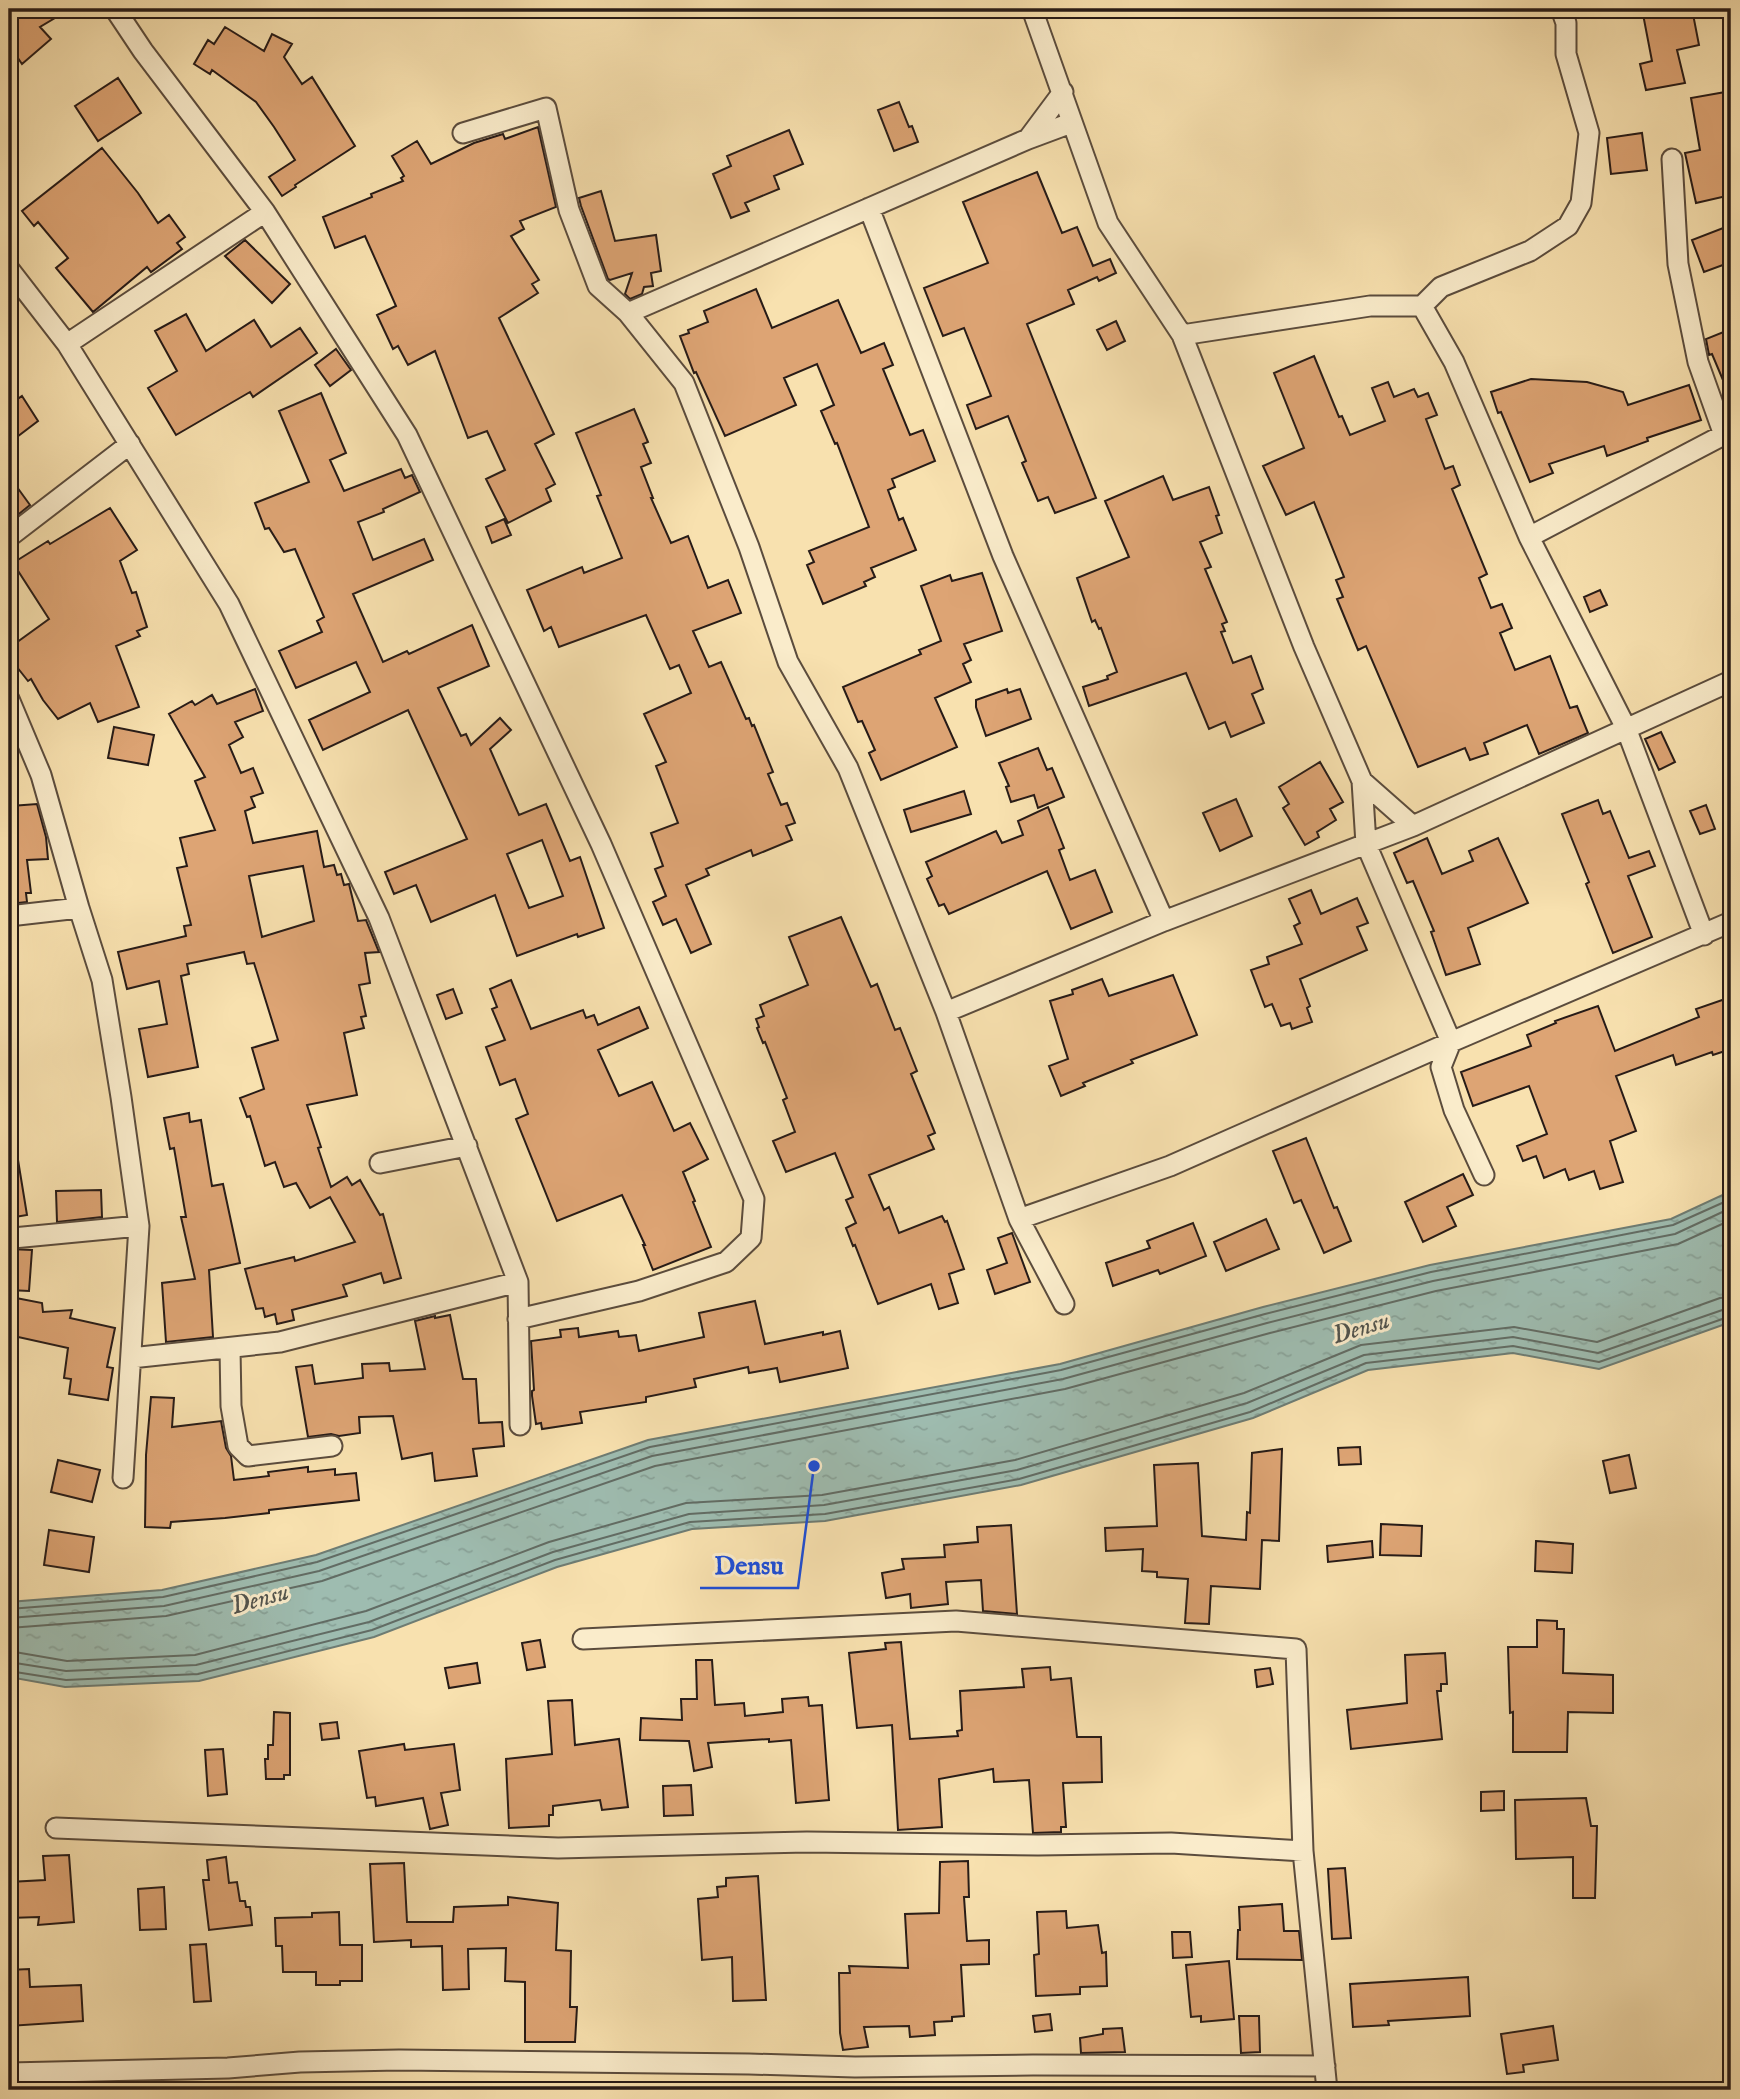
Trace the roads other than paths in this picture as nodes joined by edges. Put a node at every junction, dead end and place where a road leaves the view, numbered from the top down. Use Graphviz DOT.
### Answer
graph roads {
  1 [pos="115,9"];
  2 [pos="1032,9"];
  3 [pos="1561,9"];
  4 [pos="1063,92"];
  5 [pos="1071,123"];
  6 [pos="464,133"];
  7 [pos="1028,139"];
  8 [pos="1672,159"];
  9 [pos="869,208"];
  10 [pos="265,212"];
  11 [pos="9,269"];
  12 [pos="1422,306"];
  13 [pos="628,313"];
  14 [pos="1182,335"];
  15 [pos="67,344"];
  16 [pos="1728,433"];
  17 [pos="130,444"];
  18 [pos="9,537"];
  19 [pos="1529,537"];
  20 [pos="1731,681"];
  21 [pos="9,699"];
  22 [pos="1626,728"];
  23 [pos="1362,781"];
  24 [pos="1413,826"];
  25 [pos="1366,844"];
  26 [pos="79,908"];
  27 [pos="9,916"];
  28 [pos="1164,921"];
  29 [pos="1731,922"];
  30 [pos="1704,935"];
  31 [pos="946,1012"];
  32 [pos="1451,1042"];
  33 [pos="467,1146"];
  34 [pos="380,1163"];
  35 [pos="1484,1175"];
  36 [pos="1019,1219"];
  37 [pos="139,1226"];
  38 [pos="13,1238"];
  39 [pos="518,1282"];
  40 [pos="1064,1304"];
  41 [pos="518,1319"];
  42 [pos="230,1348"];
  43 [pos="131,1358"];
  44 [pos="520,1425"];
  45 [pos="332,1446"];
  46 [pos="123,1478"];
  47 [pos="583,1639"];
  48 [pos="56,1828"];
  49 [pos="1303,1851"];
  50 [pos="1325,2066"];
  51 [pos="9,2073"];
  52 [pos="1327,2090"];
  1 -- 10 [label="street"];
  2 -- 4 [label="street"];
  3 -- 12 [label="street"];
  4 -- 5 [label="street"];
  4 -- 7 [label="street"];
  5 -- 7 [label="street"];
  5 -- 14 [label="street"];
  6 -- 13 [label="street"];
  7 -- 9 [label="street"];
  8 -- 16 [label="street"];
  9 -- 13 [label="street"];
  9 -- 28 [label="street"];
  10 -- 15 [label="street"];
  10 -- 41 [label="street"];
  11 -- 15 [label="street"];
  12 -- 14 [label="street"];
  12 -- 19 [label="street"];
  13 -- 31 [label="street"];
  14 -- 23 [label="street"];
  15 -- 17 [label="street"];
  16 -- 19 [label="street"];
  17 -- 18 [label="street"];
  17 -- 33 [label="street"];
  19 -- 22 [label="street"];
  20 -- 22 [label="street"];
  21 -- 26 [label="street"];
  22 -- 24 [label="street"];
  22 -- 30 [label="street"];
  23 -- 24 [label="street"];
  23 -- 25 [label="street"];
  24 -- 25 [label="street"];
  25 -- 28 [label="street"];
  25 -- 32 [label="street"];
  26 -- 27 [label="street"];
  26 -- 37 [label="street"];
  28 -- 31 [label="street"];
  29 -- 30 [label="street"];
  30 -- 32 [label="street"];
  31 -- 36 [label="street"];
  32 -- 35 [label="street"];
  32 -- 36 [label="street"];
  33 -- 34 [label="street"];
  33 -- 39 [label="street"];
  36 -- 40 [label="street"];
  37 -- 38 [label="street"];
  37 -- 43 [label="street"];
  39 -- 41 [label="street"];
  39 -- 42 [label="street"];
  41 -- 44 [label="street"];
  42 -- 43 [label="street"];
  42 -- 45 [label="street"];
  43 -- 46 [label="street"];
  47 -- 49 [label="street"];
  48 -- 49 [label="street"];
  49 -- 50 [label="street"];
  50 -- 51 [label="street"];
  50 -- 52 [label="street"];
}
